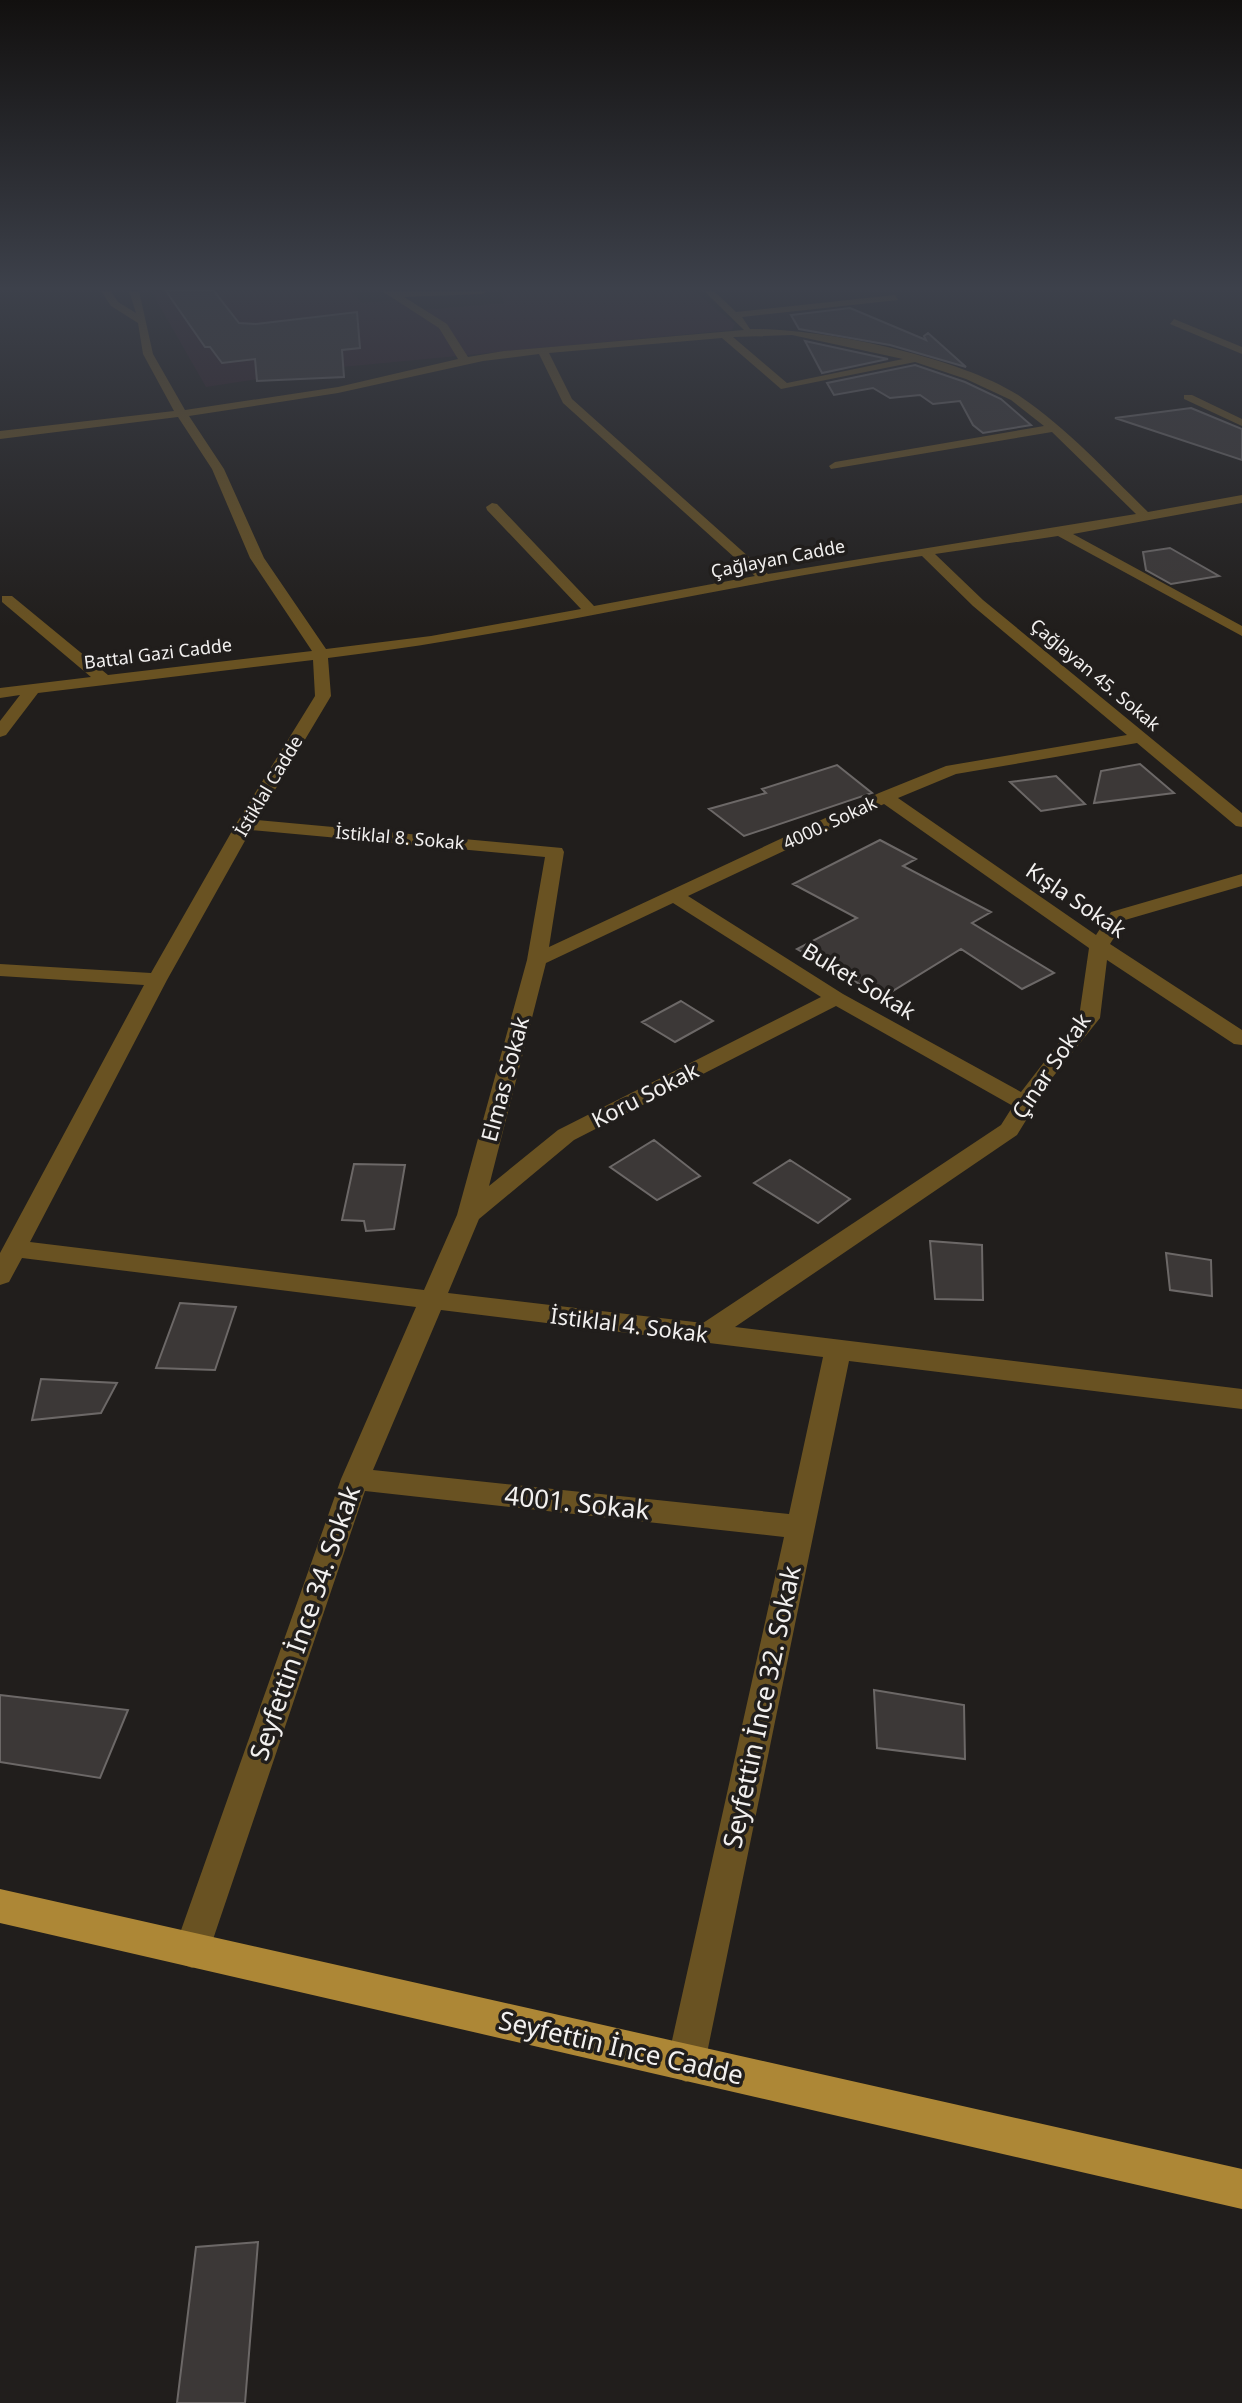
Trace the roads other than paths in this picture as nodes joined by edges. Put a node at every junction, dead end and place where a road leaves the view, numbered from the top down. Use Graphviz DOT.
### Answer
graph roads {
  1 [pos="175,403"];
  2 [pos="250,403"];
  3 [pos="569,403"];
  4 [pos="1022,403"];
  5 [pos="1201,403"];
  6 [pos="181,413"];
  7 [pos="1242,423"];
  8 [pos="1055,428"];
  9 [pos="0,435"];
  10 [pos="835,466"];
  11 [pos="1242,499"];
  12 [pos="492,507"];
  13 [pos="1145,516"];
  14 [pos="1060,532"];
  15 [pos="927,554"];
  16 [pos="766,579"];
  17 [pos="7,599"];
  18 [pos="592,612"];
  19 [pos="1242,632"];
  20 [pos="320,652"];
  21 [pos="105,681"];
  22 [pos="33,689"];
  23 [pos="0,693"];
  24 [pos="0,732"];
  25 [pos="1140,738"];
  26 [pos="885,797"];
  27 [pos="1242,822"];
  28 [pos="245,824"];
  29 [pos="555,852"];
  30 [pos="1242,880"];
  31 [pos="673,895"];
  32 [pos="1099,946"];
  33 [pos="537,960"];
  34 [pos="0,970"];
  35 [pos="157,980"];
  36 [pos="836,998"];
  37 [pos="1242,1039"];
  38 [pos="1024,1103"];
  39 [pos="469,1215"];
  40 [pos="17,1249"];
  41 [pos="0,1276"];
  42 [pos="433,1301"];
  43 [pos="706,1334"];
  44 [pos="838,1351"];
  45 [pos="1242,1399"];
  46 [pos="355,1479"];
  47 [pos="800,1527"];
  48 [pos="0,1906"];
  49 [pos="192,1950"];
  50 [pos="686,2063"];
  51 [pos="1242,2189"];
  1 -- 6 [label="street, İstiklal Cadde"];
  2 -- 6 [label="street"];
  3 -- 16 [label="street"];
  4 -- 8 [label="street"];
  5 -- 7 [label="street"];
  6 -- 9 [label="street"];
  6 -- 20 [label="street, İstiklal Cadde"];
  8 -- 10 [label="street"];
  8 -- 13 [label="street"];
  11 -- 13 [label="street, Çağlayan Cadde"];
  12 -- 18 [label="street"];
  13 -- 14 [label="street, Çağlayan Cadde"];
  14 -- 15 [label="street, Çağlayan Cadde"];
  14 -- 19 [label="street"];
  15 -- 16 [label="street, Çağlayan Cadde"];
  15 -- 25 [label="street, Çağlayan 45. Sokak"];
  16 -- 18 [label="street, Çağlayan Cadde"];
  17 -- 21 [label="street"];
  18 -- 20 [label="street, Çağlayan Cadde"];
  20 -- 21 [label="street, Battal Gazi Cadde"];
  20 -- 28 [label="street, İstiklal Cadde"];
  21 -- 22 [label="street, Battal Gazi Cadde"];
  22 -- 23 [label="street, Battal Gazi Cadde"];
  22 -- 24 [label="street"];
  25 -- 26 [label="street, 4000. Sokak"];
  25 -- 27 [label="street, Çağlayan 45. Sokak"];
  26 -- 31 [label="street, 4000. Sokak"];
  26 -- 32 [label="street, Kışla Sokak"];
  28 -- 29 [label="street, İstiklal 8. Sokak"];
  28 -- 35 [label="street, İstiklal Cadde"];
  29 -- 33 [label="street, Elmas Sokak"];
  30 -- 32 [label="street, Çınar Sokak"];
  31 -- 33 [label="street, 4000. Sokak"];
  31 -- 36 [label="street, Buket Sokak"];
  32 -- 37 [label="street, Kışla Sokak"];
  32 -- 38 [label="street, Çınar Sokak"];
  33 -- 39 [label="street, Elmas Sokak"];
  34 -- 35 [label="street"];
  35 -- 40 [label="street, İstiklal Cadde"];
  36 -- 38 [label="street, Buket Sokak"];
  36 -- 39 [label="street, Koru Sokak"];
  38 -- 43 [label="street, Çınar Sokak"];
  39 -- 42 [label="street, Elmas Sokak"];
  40 -- 41 [label="street, İstiklal Cadde"];
  40 -- 42 [label="street, İstiklal 4. Sokak"];
  42 -- 43 [label="street, İstiklal 4. Sokak"];
  42 -- 46 [label="street, Seyfettin İnce 34. Sokak"];
  43 -- 44 [label="street, İstiklal 4. Sokak"];
  44 -- 45 [label="street, İstiklal 4. Sokak"];
  44 -- 47 [label="street, Seyfettin İnce 32. Sokak"];
  46 -- 47 [label="street, 4001. Sokak"];
  46 -- 49 [label="street, Seyfettin İnce 34. Sokak"];
  47 -- 50 [label="street, Seyfettin İnce 32. Sokak"];
  48 -- 49 [label="main road, Seyfettin İnce Cadde"];
  49 -- 50 [label="main road, Seyfettin İnce Cadde"];
  50 -- 51 [label="main road, Seyfettin İnce Cadde"];
}
